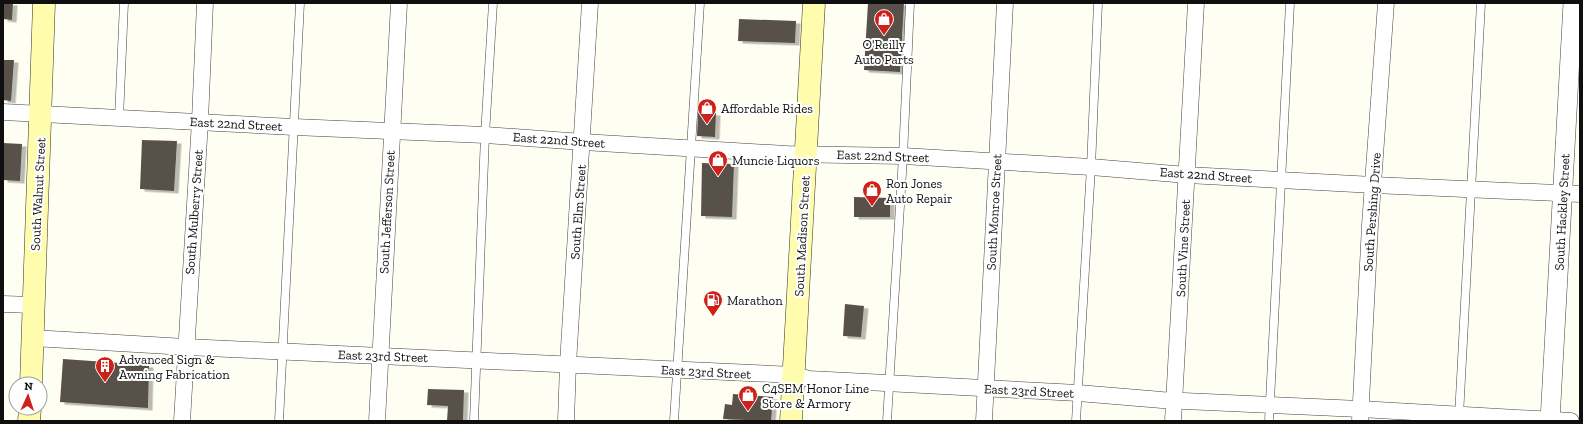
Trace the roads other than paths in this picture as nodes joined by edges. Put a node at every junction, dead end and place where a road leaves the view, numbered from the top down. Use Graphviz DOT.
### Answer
graph roads {
  1 [pos="44,3"];
  2 [pos="124,3"];
  3 [pos="205,3"];
  4 [pos="300,3"];
  5 [pos="399,3"];
  6 [pos="493,3"];
  7 [pos="590,3"];
  8 [pos="700,3"];
  9 [pos="814,3"];
  10 [pos="910,3"];
  11 [pos="1005,3"];
  12 [pos="1098,3"];
  13 [pos="1196,3"];
  14 [pos="1290,3"];
  15 [pos="1386,3"];
  16 [pos="1481,3"];
  17 [pos="1573,3"];
  18 [pos="3,112"];
  19 [pos="41,114"];
  20 [pos="119,118"];
  21 [pos="200,121"];
  22 [pos="294,127"];
  23 [pos="392,130"];
  24 [pos="485,135"];
  25 [pos="583,142"];
  26 [pos="691,148"];
  27 [pos="806,154"];
  28 [pos="903,156"];
  29 [pos="997,162"];
  30 [pos="1091,167"];
  31 [pos="1187,175"];
  32 [pos="1282,180"];
  33 [pos="1374,186"];
  34 [pos="1470,189"];
  35 [pos="1571,193"];
  36 [pos="3,304"];
  37 [pos="33,305"];
  38 [pos="32,338"];
  39 [pos="186,347"];
  40 [pos="283,352"];
  41 [pos="382,357"];
  42 [pos="476,360"];
  43 [pos="568,364"];
  44 [pos="676,371"];
  45 [pos="31,376"];
  46 [pos="794,376"];
  47 [pos="888,383"];
  48 [pos="985,389"];
  49 [pos="1078,393"];
  50 [pos="1175,400"];
  51 [pos="1270,413"];
  52 [pos="1360,415"];
  53 [pos="1459,418"];
  54 [pos="1550,420"];
  55 [pos="182,421"];
  56 [pos="279,421"];
  57 [pos="377,421"];
  58 [pos="474,421"];
  59 [pos="566,421"];
  60 [pos="674,421"];
  61 [pos="792,421"];
  62 [pos="887,421"];
  63 [pos="984,421"];
  64 [pos="1076,421"];
  65 [pos="1174,421"];
  66 [pos="1571,421"];
  1 -- 19 [label="main road, South Walnut Street"];
  2 -- 20 [label="lane"];
  3 -- 21 [label="street, South Mulberry Street"];
  4 -- 22 [label="lane"];
  5 -- 23 [label="street, South Jefferson Street"];
  6 -- 24 [label="lane"];
  7 -- 25 [label="street, South Elm Street"];
  8 -- 26 [label="lane"];
  9 -- 27 [label="main road, South Madison Street"];
  10 -- 28 [label="lane"];
  11 -- 29 [label="street, South Monroe Street"];
  12 -- 30 [label="lane"];
  13 -- 31 [label="street, South Vine Street"];
  14 -- 32 [label="lane"];
  15 -- 33 [label="street, South Pershing Drive"];
  16 -- 34 [label="lane"];
  17 -- 35 [label="street, South Hackley Street"];
  18 -- 19 [label="street, East 22nd Street"];
  19 -- 20 [label="street, East 22nd Street"];
  19 -- 37 [label="main road, South Walnut Street"];
  20 -- 21 [label="street, East 22nd Street"];
  21 -- 22 [label="street, East 22nd Street"];
  21 -- 39 [label="street, South Mulberry Street"];
  22 -- 23 [label="street, East 22nd Street"];
  22 -- 40 [label="lane"];
  23 -- 24 [label="street, East 22nd Street"];
  23 -- 41 [label="street, South Jefferson Street"];
  24 -- 25 [label="street, East 22nd Street"];
  24 -- 42 [label="lane"];
  25 -- 26 [label="street, East 22nd Street"];
  25 -- 43 [label="street, South Elm Street"];
  26 -- 27 [label="street, East 22nd Street"];
  26 -- 44 [label="lane"];
  27 -- 28 [label="street, East 22nd Street"];
  27 -- 46 [label="main road, South Madison Street"];
  28 -- 29 [label="street, East 22nd Street"];
  28 -- 47 [label="lane"];
  29 -- 30 [label="street, East 22nd Street"];
  29 -- 48 [label="street, South Monroe Street"];
  30 -- 31 [label="street, East 22nd Street"];
  30 -- 49 [label="lane"];
  31 -- 32 [label="street, East 22nd Street"];
  31 -- 50 [label="street, South Vine Street"];
  32 -- 33 [label="street, East 22nd Street"];
  32 -- 51 [label="lane"];
  33 -- 34 [label="street, East 22nd Street"];
  33 -- 52 [label="street, South Pershing Drive"];
  34 -- 35 [label="street, East 22nd Street"];
  34 -- 53 [label="lane"];
  35 -- 54 [label="street, South Hackley Street"];
  36 -- 37 [label="street"];
  37 -- 38 [label="main road, South Walnut Street"];
  38 -- 39 [label="street, East 23rd Street"];
  38 -- 45 [label="main road, South Walnut Street"];
  39 -- 40 [label="street, East 23rd Street"];
  39 -- 55 [label="street, South Mulberry Street"];
  40 -- 41 [label="street, East 23rd Street"];
  40 -- 56 [label="lane"];
  41 -- 42 [label="street, East 23rd Street"];
  41 -- 57 [label="street, South Jefferson Street"];
  42 -- 43 [label="street, East 23rd Street"];
  42 -- 58 [label="lane"];
  43 -- 44 [label="street, East 23rd Street"];
  43 -- 59 [label="street, South Elm Street"];
  44 -- 46 [label="street, East 23rd Street"];
  44 -- 60 [label="lane"];
  46 -- 47 [label="street, East 23rd Street"];
  46 -- 61 [label="main road, South Madison Street"];
  47 -- 48 [label="street, East 23rd Street"];
  47 -- 62 [label="lane"];
  48 -- 49 [label="street, East 23rd Street"];
  48 -- 63 [label="street, South Monroe Street"];
  49 -- 50 [label="street, East 23rd Street"];
  49 -- 64 [label="lane"];
  50 -- 51 [label="street, East 23rd Street"];
  50 -- 65 [label="street, South Vine Street"];
  51 -- 52 [label="street, East 23rd Street"];
  52 -- 53 [label="street, East 23rd Street"];
  53 -- 54 [label="street, East 23rd Street"];
  54 -- 66 [label="street, East 23rd Street"];
}
